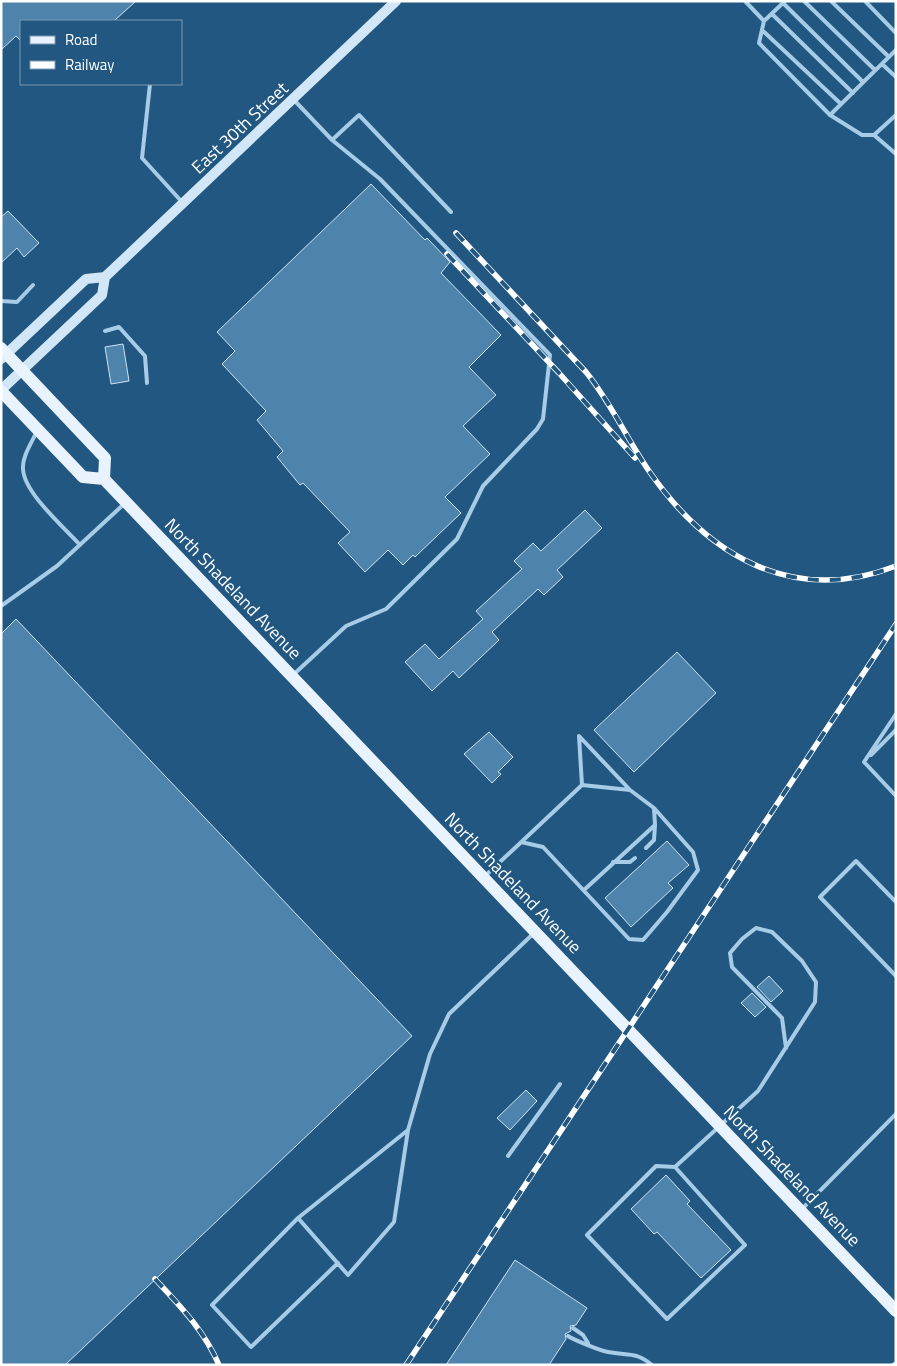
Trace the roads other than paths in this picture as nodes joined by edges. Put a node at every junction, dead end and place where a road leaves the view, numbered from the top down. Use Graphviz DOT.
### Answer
graph roads {
  1 [pos="396,1"];
  2 [pos="745,1"];
  3 [pos="804,1"];
  4 [pos="830,1"];
  5 [pos="865,1"];
  6 [pos="784,2"];
  7 [pos="772,14"];
  8 [pos="764,21"];
  9 [pos="762,30"];
  10 [pos="896,33"];
  11 [pos="896,50"];
  12 [pos="889,57"];
  13 [pos="882,64"];
  14 [pos="876,70"];
  15 [pos="896,77"];
  16 [pos="863,82"];
  17 [pos="150,85"];
  18 [pos="852,93"];
  19 [pos="294,100"];
  20 [pos="841,104"];
  21 [pos="830,115"];
  22 [pos="896,116"];
  23 [pos="874,135"];
  24 [pos="332,140"];
  25 [pos="896,154"];
  26 [pos="184,204"];
  27 [pos="452,212"];
  28 [pos="105,278"];
  29 [pos="33,285"];
  30 [pos="1,301"];
  31 [pos="105,331"];
  32 [pos="3,354"];
  33 [pos="22,370"];
  34 [pos="147,383"];
  35 [pos="1,391"];
  36 [pos="38,430"];
  37 [pos="104,479"];
  38 [pos="126,502"];
  39 [pos="80,545"];
  40 [pos="1,606"];
  41 [pos="292,676"];
  42 [pos="896,714"];
  43 [pos="896,730"];
  44 [pos="864,762"];
  45 [pos="582,785"];
  46 [pos="630,790"];
  47 [pos="896,796"];
  48 [pos="654,808"];
  49 [pos="655,825"];
  50 [pos="522,842"];
  51 [pos="646,848"];
  52 [pos="635,858"];
  53 [pos="613,862"];
  54 [pos="484,877"];
  55 [pos="584,890"];
  56 [pos="896,902"];
  57 [pos="535,932"];
  58 [pos="896,976"];
  59 [pos="786,1048"];
  60 [pos="560,1084"];
  61 [pos="896,1114"];
  62 [pos="719,1125"];
  63 [pos="408,1130"];
  64 [pos="508,1156"];
  65 [pos="675,1167"];
  66 [pos="800,1211"];
  67 [pos="298,1218"];
  68 [pos="338,1263"];
  69 [pos="896,1311"];
  70 [pos="574,1328"];
  71 [pos="568,1336"];
  72 [pos="588,1343"];
  73 [pos="652,1365"];
  1 -- 19 [label="main road, East 30th Street"];
  2 -- 8 [label="lane"];
  3 -- 14 [label="lane"];
  4 -- 12 [label="lane"];
  5 -- 10 [label="lane"];
  6 -- 7 [label="lane"];
  6 -- 16 [label="lane"];
  7 -- 8 [label="lane"];
  7 -- 18 [label="lane"];
  8 -- 9 [label="lane"];
  9 -- 20 [label="lane"];
  9 -- 21 [label="lane"];
  11 -- 12 [label="lane"];
  12 -- 13 [label="lane"];
  13 -- 14 [label="lane"];
  13 -- 15 [label="lane"];
  14 -- 16 [label="lane"];
  16 -- 18 [label="lane"];
  17 -- 26 [label="lane"];
  18 -- 20 [label="lane"];
  19 -- 24 [label="lane"];
  19 -- 26 [label="main road, East 30th Street"];
  20 -- 21 [label="lane"];
  21 -- 23 [label="lane"];
  22 -- 23 [label="lane"];
  23 -- 25 [label="lane"];
  24 -- 27 [label="lane"];
  24 -- 41 [label="lane"];
  26 -- 28 [label="main road, East 30th Street"];
  28 -- 32 [label="main road"];
  28 -- 33 [label="main road, East 30th Street"];
  29 -- 30 [label="lane"];
  31 -- 34 [label="lane"];
  32 -- 33 [label="main road"];
  33 -- 35 [label="main road, East 30th Street"];
  33 -- 37 [label="main road"];
  35 -- 36 [label="main road"];
  36 -- 37 [label="main road"];
  36 -- 39 [label="lane"];
  37 -- 38 [label="main road, North Shadeland Avenue"];
  38 -- 39 [label="lane"];
  38 -- 41 [label="main road, North Shadeland Avenue"];
  39 -- 40 [label="lane"];
  41 -- 54 [label="main road, North Shadeland Avenue"];
  42 -- 44 [label="lane"];
  43 -- 44 [label="lane"];
  44 -- 47 [label="lane"];
  45 -- 46 [label="lane"];
  45 -- 46 [label="lane"];
  45 -- 50 [label="lane"];
  46 -- 48 [label="lane"];
  48 -- 49 [label="lane"];
  48 -- 55 [label="lane"];
  49 -- 51 [label="lane"];
  49 -- 53 [label="lane"];
  50 -- 54 [label="lane"];
  50 -- 55 [label="lane"];
  52 -- 53 [label="lane"];
  53 -- 55 [label="lane"];
  54 -- 57 [label="main road, North Shadeland Avenue"];
  56 -- 58 [label="lane"];
  57 -- 62 [label="main road, North Shadeland Avenue"];
  57 -- 63 [label="lane"];
  59 -- 59 [label="lane"];
  59 -- 62 [label="lane"];
  60 -- 64 [label="lane"];
  61 -- 66 [label="lane"];
  62 -- 65 [label="lane"];
  62 -- 66 [label="main road, North Shadeland Avenue"];
  63 -- 67 [label="lane"];
  63 -- 68 [label="lane"];
  65 -- 65 [label="lane"];
  66 -- 69 [label="main road, North Shadeland Avenue"];
  67 -- 68 [label="lane"];
  67 -- 68 [label="lane"];
  70 -- 72 [label="lane"];
  71 -- 72 [label="lane"];
  72 -- 73 [label="lane"];
}
